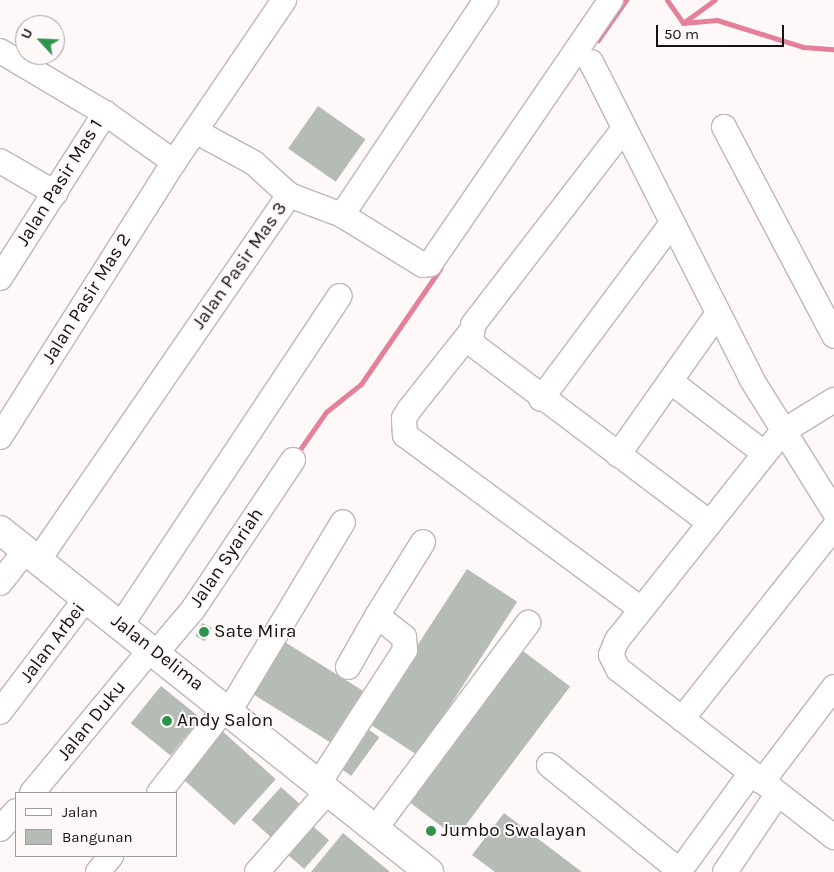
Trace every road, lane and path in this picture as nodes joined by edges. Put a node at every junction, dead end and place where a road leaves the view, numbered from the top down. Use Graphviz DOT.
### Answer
graph roads {
  1 [pos="284,0"];
  2 [pos="486,0"];
  3 [pos="610,0"];
  4 [pos="0,51"];
  5 [pos="590,62"];
  6 [pos="105,113"];
  7 [pos="724,127"];
  8 [pos="623,130"];
  9 [pos="197,132"];
  10 [pos="0,161"];
  11 [pos="174,162"];
  12 [pos="55,193"];
  13 [pos="289,196"];
  14 [pos="342,215"];
  15 [pos="672,223"];
  16 [pos="0,278"];
  17 [pos="340,296"];
  18 [pos="718,313"];
  19 [pos="470,333"];
  20 [pos="834,336"];
  21 [pos="670,381"];
  22 [pos="541,399"];
  23 [pos="834,400"];
  24 [pos="782,432"];
  25 [pos="0,437"];
  26 [pos="764,453"];
  27 [pos="618,455"];
  28 [pos="293,460"];
  29 [pos="834,511"];
  30 [pos="343,522"];
  31 [pos="710,523"];
  32 [pos="834,527"];
  33 [pos="0,530"];
  34 [pos="423,542"];
  35 [pos="32,554"];
  36 [pos="0,583"];
  37 [pos="87,598"];
  38 [pos="641,609"];
  39 [pos="377,616"];
  40 [pos="528,623"];
  41 [pos="121,625"];
  42 [pos="155,650"];
  43 [pos="348,668"];
  44 [pos="834,687"];
  45 [pos="228,709"];
  46 [pos="0,712"];
  47 [pos="682,719"];
  48 [pos="549,765"];
  49 [pos="763,784"];
  50 [pos="323,787"];
  51 [pos="33,792"];
  52 [pos="161,792"];
  53 [pos="15,812"];
  54 [pos="0,829"];
  55 [pos="375,829"];
  56 [pos="834,837"];
  57 [pos="110,857"];
  58 [pos="98,872"];
  59 [pos="257,872"];
  60 [pos="429,872"];
  61 [pos="680,872"];
  62 [pos="725,872"];
  1 -- 9 [label="street, Jalan Pasir Mas 2"];
  2 -- 14 [label="street"];
  3 -- 14 [label="street, Jalan Pasir Mas 3"];
  4 -- 6 [label="street"];
  5 -- 8 [label="street"];
  6 -- 11 [label="street"];
  6 -- 12 [label="street, Jalan Pasir Mas 1"];
  7 -- 20 [label="street"];
  8 -- 15 [label="street"];
  8 -- 19 [label="street"];
  9 -- 11 [label="street, Jalan Pasir Mas 2"];
  9 -- 13 [label="street"];
  10 -- 12 [label="street"];
  11 -- 25 [label="street, Jalan Pasir Mas 2"];
  12 -- 16 [label="street, Jalan Pasir Mas 1"];
  13 -- 14 [label="street, Jalan Pasir Mas 3"];
  13 -- 35 [label="street, Jalan Pasir Mas 3"];
  15 -- 18 [label="street"];
  15 -- 22 [label="street"];
  17 -- 41 [label="street"];
  18 -- 21 [label="street"];
  18 -- 24 [label="street"];
  19 -- 22 [label="street"];
  19 -- 38 [label="street"];
  21 -- 26 [label="street"];
  21 -- 27 [label="street"];
  22 -- 27 [label="street"];
  23 -- 24 [label="street"];
  24 -- 26 [label="street"];
  24 -- 29 [label="street"];
  26 -- 31 [label="street"];
  27 -- 31 [label="street"];
  28 -- 42 [label="street, Jalan Syariah"];
  30 -- 45 [label="street"];
  31 -- 38 [label="street"];
  32 -- 47 [label="street"];
  33 -- 35 [label="main road, Jalan Delima"];
  34 -- 39 [label="street"];
  35 -- 36 [label="street, Jalan Pasir Mas 3"];
  35 -- 37 [label="main road, Jalan Delima"];
  37 -- 41 [label="main road, Jalan Delima"];
  37 -- 46 [label="street, Jalan Arbei"];
  38 -- 47 [label="street"];
  39 -- 43 [label="street"];
  39 -- 50 [label="street"];
  40 -- 55 [label="street"];
  41 -- 42 [label="main road, Jalan Delima"];
  42 -- 45 [label="main road, Jalan Delima"];
  42 -- 51 [label="street, Jalan Duku"];
  44 -- 49 [label="street"];
  45 -- 50 [label="main road, Jalan Delima"];
  45 -- 52 [label="street"];
  47 -- 49 [label="street"];
  48 -- 61 [label="street"];
  49 -- 56 [label="street"];
  49 -- 61 [label="street"];
  49 -- 62 [label="street"];
  50 -- 55 [label="main road, Jalan Delima"];
  50 -- 59 [label="street"];
  53 -- 54 [label="street"];
  55 -- 60 [label="main road, Jalan Delima"];
  57 -- 58 [label="street"];
}
